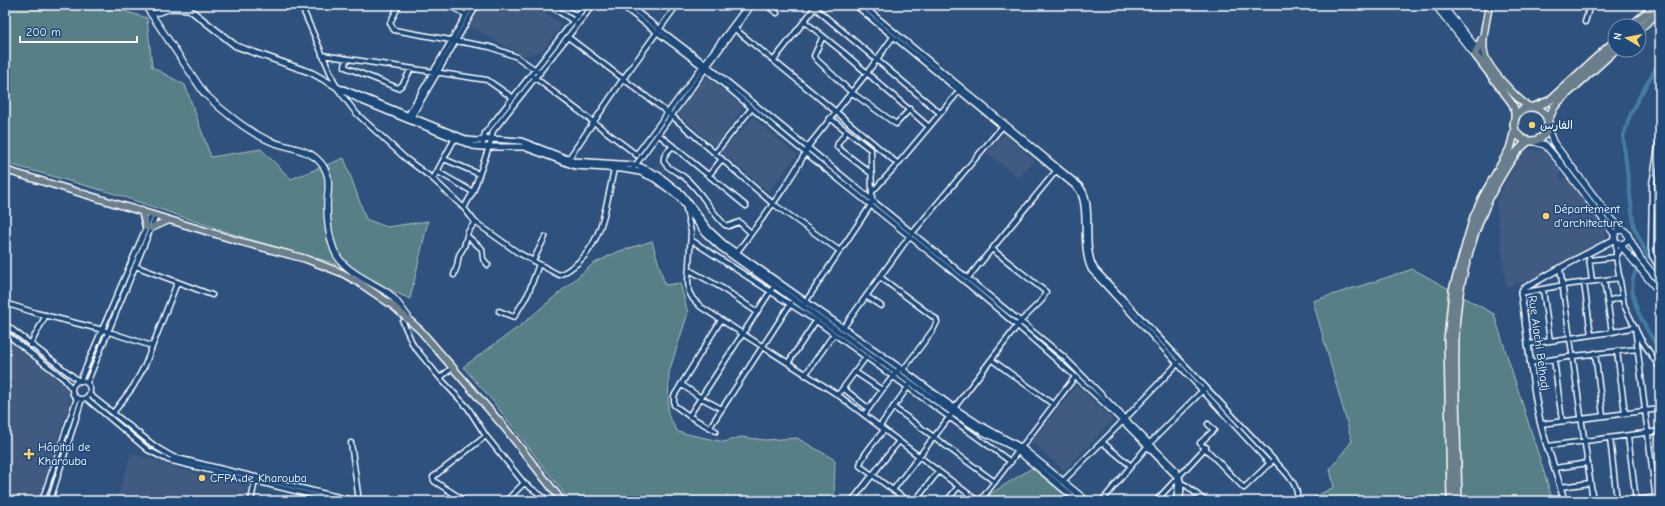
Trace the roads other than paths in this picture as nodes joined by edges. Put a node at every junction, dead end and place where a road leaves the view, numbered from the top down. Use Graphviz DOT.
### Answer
graph roads {
  1 [pos="145,5"];
  2 [pos="301,5"];
  3 [pos="399,5"];
  4 [pos="449,5"];
  5 [pos="472,5"];
  6 [pos="477,5"];
  7 [pos="549,5"];
  8 [pos="559,5"];
  9 [pos="586,5"];
  10 [pos="593,5"];
  11 [pos="621,5"];
  12 [pos="628,5"];
  13 [pos="677,5"];
  14 [pos="748,5"];
  15 [pos="752,5"];
  16 [pos="766,5"];
  17 [pos="855,5"];
  18 [pos="862,5"];
  19 [pos="1434,5"];
  20 [pos="1442,5"];
  21 [pos="1489,5"];
  22 [pos="1590,5"];
  23 [pos="1656,5"];
  24 [pos="816,6"];
  25 [pos="1647,8"];
  26 [pos="1660,11"];
  27 [pos="777,13"];
  28 [pos="152,14"];
  29 [pos="466,15"];
  30 [pos="577,16"];
  31 [pos="1638,18"];
  32 [pos="581,19"];
  33 [pos="573,21"];
  34 [pos="804,21"];
  35 [pos="1585,22"];
  36 [pos="1647,22"];
  37 [pos="578,24"];
  38 [pos="735,29"];
  39 [pos="658,30"];
  40 [pos="1484,35"];
  41 [pos="823,36"];
  42 [pos="568,37"];
  43 [pos="893,37"];
  44 [pos="454,40"];
  45 [pos="1607,48"];
  46 [pos="1476,52"];
  47 [pos="322,55"];
  48 [pos="1607,57"];
  49 [pos="346,59"];
  50 [pos="774,60"];
  51 [pos="876,60"];
  52 [pos="1487,61"];
  53 [pos="705,66"];
  54 [pos="411,68"];
  55 [pos="534,69"];
  56 [pos="435,72"];
  57 [pos="540,73"];
  58 [pos="867,73"];
  59 [pos="530,74"];
  60 [pos="536,78"];
  61 [pos="623,79"];
  62 [pos="962,87"];
  63 [pos="336,88"];
  64 [pos="959,91"];
  65 [pos="851,92"];
  66 [pos="513,98"];
  67 [pos="1531,107"];
  68 [pos="752,108"];
  69 [pos="910,109"];
  70 [pos="835,111"];
  71 [pos="668,112"];
  72 [pos="940,113"];
  73 [pos="672,116"];
  74 [pos="409,117"];
  75 [pos="830,118"];
  76 [pos="1514,120"];
  77 [pos="1548,120"];
  78 [pos="593,122"];
  79 [pos="929,127"];
  80 [pos="1002,127"];
  81 [pos="1548,129"];
  82 [pos="1515,130"];
  83 [pos="847,131"];
  84 [pos="658,134"];
  85 [pos="1660,135"];
  86 [pos="456,138"];
  87 [pos="491,139"];
  88 [pos="482,140"];
  89 [pos="1531,142"];
  90 [pos="673,146"];
  91 [pos="482,147"];
  92 [pos="489,147"];
  93 [pos="808,148"];
  94 [pos="715,153"];
  95 [pos="636,154"];
  96 [pos="806,154"];
  97 [pos="641,158"];
  98 [pos="444,159"];
  99 [pos="722,159"];
  100 [pos="567,161"];
  101 [pos="898,164"];
  102 [pos="634,167"];
  103 [pos="614,169"];
  104 [pos="5,170"];
  105 [pos="1056,171"];
  106 [pos="438,172"];
  107 [pos="479,174"];
  108 [pos="872,174"];
  109 [pos="709,175"];
  110 [pos="433,179"];
  111 [pos="873,191"];
  112 [pos="473,192"];
  113 [pos="682,202"];
  114 [pos="872,202"];
  115 [pos="772,203"];
  116 [pos="746,206"];
  117 [pos="464,208"];
  118 [pos="142,211"];
  119 [pos="154,215"];
  120 [pos="169,220"];
  121 [pos="475,222"];
  122 [pos="148,228"];
  123 [pos="1625,232"];
  124 [pos="751,233"];
  125 [pos="914,234"];
  126 [pos="467,236"];
  127 [pos="545,237"];
  128 [pos="909,237"];
  129 [pos="691,240"];
  130 [pos="1619,241"];
  131 [pos="992,249"];
  132 [pos="840,252"];
  133 [pos="1588,252"];
  134 [pos="735,255"];
  135 [pos="1616,257"];
  136 [pos="1589,260"];
  137 [pos="533,261"];
  138 [pos="539,264"];
  139 [pos="488,265"];
  140 [pos="135,266"];
  141 [pos="1560,268"];
  142 [pos="1660,269"];
  143 [pos="689,270"];
  144 [pos="1653,273"];
  145 [pos="1660,273"];
  146 [pos="454,276"];
  147 [pos="880,277"];
  148 [pos="968,278"];
  149 [pos="1620,278"];
  150 [pos="1648,278"];
  151 [pos="1604,280"];
  152 [pos="1592,281"];
  153 [pos="1660,282"];
  154 [pos="177,283"];
  155 [pos="1584,283"];
  156 [pos="1564,285"];
  157 [pos="774,286"];
  158 [pos="1543,289"];
  159 [pos="771,291"];
  160 [pos="1660,293"];
  161 [pos="1521,294"];
  162 [pos="212,295"];
  163 [pos="866,296"];
  164 [pos="1623,297"];
  165 [pos="1607,301"];
  166 [pos="792,302"];
  167 [pos="5,303"];
  168 [pos="804,303"];
  169 [pos="881,306"];
  170 [pos="500,311"];
  171 [pos="757,312"];
  172 [pos="46,315"];
  173 [pos="406,320"];
  174 [pos="721,320"];
  175 [pos="816,321"];
  176 [pos="1021,321"];
  177 [pos="5,324"];
  178 [pos="1018,326"];
  179 [pos="1635,327"];
  180 [pos="843,328"];
  181 [pos="103,330"];
  182 [pos="109,331"];
  183 [pos="743,332"];
  184 [pos="1612,332"];
  185 [pos="5,333"];
  186 [pos="834,334"];
  187 [pos="1591,334"];
  188 [pos="1570,338"];
  189 [pos="1550,341"];
  190 [pos="1529,344"];
  191 [pos="30,345"];
  192 [pos="152,346"];
  193 [pos="763,346"];
  194 [pos="1638,349"];
  195 [pos="1617,351"];
  196 [pos="1595,354"];
  197 [pos="1574,356"];
  198 [pos="866,357"];
  199 [pos="1554,359"];
  200 [pos="992,360"];
  201 [pos="788,363"];
  202 [pos="1530,363"];
  203 [pos="1178,364"];
  204 [pos="453,368"];
  205 [pos="1660,368"];
  206 [pos="898,371"];
  207 [pos="855,372"];
  208 [pos="805,375"];
  209 [pos="1075,376"];
  210 [pos="440,378"];
  211 [pos="79,381"];
  212 [pos="87,383"];
  213 [pos="681,384"];
  214 [pos="910,384"];
  215 [pos="843,388"];
  216 [pos="1205,388"];
  217 [pos="72,389"];
  218 [pos="882,390"];
  219 [pos="90,394"];
  220 [pos="838,395"];
  221 [pos="76,398"];
  222 [pos="701,398"];
  223 [pos="84,399"];
  224 [pos="1054,405"];
  225 [pos="893,407"];
  226 [pos="107,408"];
  227 [pos="868,408"];
  228 [pos="722,409"];
  229 [pos="1660,409"];
  230 [pos="1645,411"];
  231 [pos="104,412"];
  232 [pos="113,413"];
  233 [pos="952,413"];
  234 [pos="1625,413"];
  235 [pos="864,415"];
  236 [pos="689,416"];
  237 [pos="1603,416"];
  238 [pos="1582,418"];
  239 [pos="1124,420"];
  240 [pos="1562,421"];
  241 [pos="1208,424"];
  242 [pos="1541,424"];
  243 [pos="880,426"];
  244 [pos="710,427"];
  245 [pos="884,430"];
  246 [pos="716,431"];
  247 [pos="1660,431"];
  248 [pos="1648,433"];
  249 [pos="486,436"];
  250 [pos="1628,436"];
  251 [pos="934,437"];
  252 [pos="1610,438"];
  253 [pos="898,441"];
  254 [pos="1102,442"];
  255 [pos="1585,442"];
  256 [pos="351,443"];
  257 [pos="1148,445"];
  258 [pos="1548,446"];
  259 [pos="1206,447"];
  260 [pos="1020,450"];
  261 [pos="919,458"];
  262 [pos="1274,458"];
  263 [pos="1011,462"];
  264 [pos="1588,463"];
  265 [pos="1270,464"];
  266 [pos="1131,466"];
  267 [pos="1555,468"];
  268 [pos="938,472"];
  269 [pos="873,475"];
  270 [pos="1178,476"];
  271 [pos="255,479"];
  272 [pos="49,481"];
  273 [pos="1062,481"];
  274 [pos="995,482"];
  275 [pos="56,483"];
  276 [pos="524,483"];
  277 [pos="1180,483"];
  278 [pos="1590,483"];
  279 [pos="958,487"];
  280 [pos="1561,487"];
  281 [pos="893,490"];
  282 [pos="317,493"];
  283 [pos="1657,498"];
  284 [pos="1636,500"];
  285 [pos="42,501"];
  286 [pos="50,501"];
  287 [pos="250,501"];
  288 [pos="316,501"];
  289 [pos="336,501"];
  290 [pos="355,501"];
  291 [pos="358,501"];
  292 [pos="465,501"];
  293 [pos="506,501"];
  294 [pos="549,501"];
  295 [pos="562,501"];
  296 [pos="852,501"];
  297 [pos="908,501"];
  298 [pos="915,501"];
  299 [pos="947,501"];
  300 [pos="979,501"];
  301 [pos="1078,501"];
  302 [pos="1087,501"];
  303 [pos="1102,501"];
  304 [pos="1156,501"];
  305 [pos="1176,501"];
  306 [pos="1180,501"];
  307 [pos="1205,501"];
  308 [pos="1296,501"];
  309 [pos="1451,501"];
  310 [pos="1458,501"];
  311 [pos="1564,501"];
  312 [pos="1593,501"];
  313 [pos="1617,501"];
  314 [pos="1625,501"];
  1 -- 28 [label="main road"];
  2 -- 47 [label="street"];
  3 -- 44 [label="street"];
  4 -- 29 [label="street"];
  5 -- 29 [label="street"];
  6 -- 44 [label="street"];
  7 -- 33 [label="street"];
  8 -- 30 [label="street"];
  9 -- 30 [label="street"];
  10 -- 32 [label="street"];
  11 -- 39 [label="street"];
  12 -- 39 [label="street"];
  13 -- 39 [label="street"];
  14 -- 53 [label="street"];
  15 -- 38 [label="street"];
  16 -- 27 [label="street"];
  17 -- 43 [label="street"];
  18 -- 62 [label="street"];
  19 -- 46 [label="main road"];
  20 -- 46 [label="main road"];
  21 -- 40 [label="main road"];
  22 -- 35 [label="street"];
  23 -- 25 [label="highway"];
  24 -- 34 [label="street"];
  24 -- 51 [label="street"];
  25 -- 31 [label="highway"];
  26 -- 36 [label="highway"];
  28 -- 63 [label="street"];
  28 -- 173 [label="main road"];
  29 -- 44 [label="street"];
  30 -- 32 [label="street"];
  30 -- 33 [label="street"];
  32 -- 37 [label="street"];
  33 -- 37 [label="street"];
  33 -- 55 [label="street"];
  34 -- 41 [label="street"];
  34 -- 50 [label="street"];
  37 -- 42 [label="street"];
  38 -- 50 [label="street"];
  38 -- 53 [label="street"];
  39 -- 53 [label="street"];
  39 -- 61 [label="street"];
  40 -- 46 [label="main road"];
  40 -- 52 [label="main road"];
  41 -- 58 [label="street"];
  41 -- 65 [label="street"];
  42 -- 57 [label="street"];
  42 -- 61 [label="street"];
  43 -- 51 [label="street"];
  43 -- 64 [label="street"];
  44 -- 55 [label="street"];
  44 -- 56 [label="street"];
  45 -- 67 [label="highway"];
  46 -- 52 [label="main road"];
  46 -- 76 [label="main road"];
  47 -- 49 [label="street"];
  47 -- 63 [label="street"];
  48 -- 77 [label="highway"];
  49 -- 54 [label="street"];
  49 -- 54 [label="street"];
  50 -- 70 [label="street"];
  51 -- 58 [label="street"];
  51 -- 72 [label="street"];
  52 -- 67 [label="main road"];
  53 -- 68 [label="street"];
  53 -- 71 [label="street"];
  53 -- 73 [label="street"];
  53 -- 93 [label="street"];
  54 -- 56 [label="street"];
  55 -- 57 [label="street"];
  55 -- 59 [label="street"];
  56 -- 66 [label="street"];
  56 -- 74 [label="street"];
  57 -- 60 [label="street"];
  58 -- 65 [label="street"];
  58 -- 69 [label="street"];
  59 -- 60 [label="street"];
  59 -- 66 [label="street"];
  60 -- 78 [label="street"];
  60 -- 87 [label="street"];
  61 -- 71 [label="street"];
  61 -- 78 [label="street"];
  62 -- 64 [label="street"];
  62 -- 216 [label="street"];
  63 -- 74 [label="street"];
  63 -- 110 [label="street"];
  64 -- 72 [label="street"];
  64 -- 80 [label="street"];
  65 -- 69 [label="street"];
  65 -- 70 [label="street"];
  66 -- 88 [label="street"];
  67 -- 76 [label="highway"];
  67 -- 77 [label="highway"];
  68 -- 94 [label="street"];
  68 -- 96 [label="street"];
  69 -- 79 [label="street"];
  70 -- 75 [label="street"];
  70 -- 101 [label="street"];
  71 -- 73 [label="street"];
  71 -- 95 [label="street"];
  72 -- 79 [label="street"];
  73 -- 84 [label="street"];
  73 -- 94 [label="street"];
  74 -- 86 [label="street"];
  74 -- 88 [label="street"];
  75 -- 83 [label="street"];
  75 -- 93 [label="street"];
  76 -- 82 [label="highway"];
  77 -- 81 [label="highway"];
  78 -- 95 [label="street"];
  78 -- 100 [label="street"];
  79 -- 101 [label="street"];
  80 -- 105 [label="street"];
  80 -- 125 [label="street"];
  81 -- 89 [label="highway"];
  81 -- 123 [label="main road"];
  82 -- 89 [label="highway"];
  82 -- 309 [label="highway"];
  83 -- 108 [label="street"];
  83 -- 108 [label="street"];
  84 -- 90 [label="street"];
  84 -- 97 [label="street"];
  85 -- 142 [label="street"];
  86 -- 91 [label="street"];
  86 -- 98 [label="street"];
  87 -- 88 [label="street"];
  87 -- 92 [label="street"];
  87 -- 100 [label="street"];
  88 -- 91 [label="street"];
  89 -- 130 [label="main road"];
  89 -- 310 [label="highway"];
  90 -- 109 [label="street"];
  90 -- 124 [label="street"];
  91 -- 92 [label="street"];
  92 -- 100 [label="street"];
  92 -- 107 [label="street"];
  93 -- 96 [label="street"];
  93 -- 114 [label="street"];
  94 -- 99 [label="street"];
  95 -- 97 [label="street"];
  96 -- 114 [label="street"];
  96 -- 115 [label="street"];
  97 -- 102 [label="street"];
  98 -- 106 [label="street"];
  98 -- 107 [label="street"];
  99 -- 109 [label="street"];
  99 -- 115 [label="street"];
  100 -- 102 [label="street"];
  100 -- 103 [label="street"];
  101 -- 111 [label="street"];
  102 -- 103 [label="street"];
  102 -- 113 [label="street"];
  102 -- 134 [label="street"];
  103 -- 138 [label="street"];
  104 -- 118 [label="main road"];
  105 -- 131 [label="street"];
  105 -- 203 [label="street"];
  106 -- 110 [label="street"];
  106 -- 112 [label="street"];
  107 -- 112 [label="street"];
  108 -- 111 [label="street"];
  109 -- 116 [label="street"];
  110 -- 117 [label="street"];
  111 -- 114 [label="street"];
  112 -- 117 [label="street"];
  113 -- 129 [label="street"];
  113 -- 134 [label="street"];
  114 -- 125 [label="street"];
  114 -- 128 [label="street"];
  114 -- 132 [label="street"];
  115 -- 124 [label="street"];
  115 -- 132 [label="street"];
  117 -- 121 [label="street"];
  118 -- 119 [label="main road"];
  118 -- 122 [label="main road"];
  119 -- 120 [label="main road"];
  119 -- 122 [label="street"];
  120 -- 122 [label="main road"];
  120 -- 173 [label="main road"];
  121 -- 126 [label="street"];
  121 -- 137 [label="street"];
  122 -- 140 [label="street"];
  122 -- 181 [label="street"];
  123 -- 130 [label="main road"];
  123 -- 130 [label="main road"];
  123 -- 144 [label="main road"];
  124 -- 134 [label="street"];
  125 -- 128 [label="street"];
  125 -- 148 [label="street"];
  126 -- 139 [label="street"];
  126 -- 146 [label="street"];
  127 -- 137 [label="street"];
  128 -- 147 [label="street"];
  128 -- 178 [label="street"];
  129 -- 143 [label="street"];
  129 -- 159 [label="street"];
  130 -- 133 [label="street, Rue Aiachi Belhadj"];
  130 -- 135 [label="street"];
  130 -- 135 [label="street"];
  130 -- 150 [label="main road"];
  131 -- 148 [label="street"];
  131 -- 176 [label="street"];
  132 -- 168 [label="street"];
  133 -- 136 [label="street"];
  133 -- 141 [label="street, Rue Aiachi Belhadj"];
  134 -- 157 [label="street"];
  134 -- 168 [label="street"];
  135 -- 136 [label="street"];
  135 -- 149 [label="street"];
  136 -- 152 [label="street"];
  137 -- 138 [label="street"];
  138 -- 170 [label="street"];
  140 -- 154 [label="street"];
  140 -- 182 [label="street"];
  141 -- 156 [label="street"];
  141 -- 161 [label="street, Rue Aiachi Belhadj"];
  142 -- 144 [label="street"];
  143 -- 171 [label="street"];
  143 -- 174 [label="street"];
  144 -- 145 [label="street"];
  144 -- 150 [label="street"];
  144 -- 153 [label="main road"];
  147 -- 163 [label="street"];
  147 -- 206 [label="street"];
  148 -- 176 [label="street"];
  149 -- 151 [label="street"];
  149 -- 164 [label="street"];
  150 -- 160 [label="main road"];
  151 -- 152 [label="street"];
  151 -- 165 [label="street"];
  152 -- 155 [label="street"];
  154 -- 162 [label="street"];
  154 -- 192 [label="street"];
  155 -- 156 [label="street"];
  155 -- 187 [label="street"];
  156 -- 158 [label="street"];
  156 -- 188 [label="street"];
  157 -- 159 [label="street"];
  157 -- 166 [label="street"];
  158 -- 161 [label="street"];
  158 -- 189 [label="street"];
  159 -- 166 [label="street"];
  159 -- 171 [label="street"];
  161 -- 190 [label="street, Rue Aiachi Belhadj"];
  163 -- 169 [label="street"];
  163 -- 180 [label="street"];
  164 -- 165 [label="street"];
  164 -- 179 [label="street"];
  165 -- 184 [label="street"];
  166 -- 168 [label="street"];
  166 -- 175 [label="street"];
  166 -- 193 [label="street"];
  167 -- 172 [label="street"];
  168 -- 180 [label="street"];
  168 -- 206 [label="street"];
  171 -- 183 [label="street"];
  172 -- 181 [label="street"];
  172 -- 191 [label="street"];
  173 -- 204 [label="main road"];
  173 -- 210 [label="street"];
  174 -- 183 [label="street"];
  174 -- 213 [label="street"];
  175 -- 186 [label="street"];
  175 -- 201 [label="street"];
  176 -- 178 [label="street"];
  176 -- 239 [label="street"];
  177 -- 191 [label="street"];
  178 -- 200 [label="street"];
  178 -- 209 [label="street"];
  179 -- 184 [label="street"];
  179 -- 194 [label="street"];
  179 -- 205 [label="street"];
  180 -- 206 [label="street"];
  181 -- 182 [label="street"];
  181 -- 211 [label="street"];
  182 -- 192 [label="street"];
  182 -- 212 [label="street"];
  183 -- 193 [label="street"];
  183 -- 222 [label="street"];
  184 -- 187 [label="street"];
  185 -- 217 [label="street"];
  186 -- 198 [label="street"];
  186 -- 208 [label="street"];
  187 -- 188 [label="street"];
  188 -- 189 [label="street"];
  188 -- 197 [label="street"];
  189 -- 190 [label="street"];
  190 -- 202 [label="street, Rue Aiachi Belhadj"];
  191 -- 211 [label="street"];
  192 -- 232 [label="street"];
  193 -- 201 [label="street"];
  193 -- 228 [label="street"];
  194 -- 195 [label="street"];
  194 -- 230 [label="street"];
  195 -- 196 [label="street"];
  195 -- 234 [label="street"];
  196 -- 197 [label="street"];
  196 -- 237 [label="street"];
  197 -- 199 [label="street"];
  197 -- 238 [label="street"];
  198 -- 206 [label="street"];
  198 -- 207 [label="street"];
  199 -- 202 [label="street"];
  199 -- 240 [label="street"];
  200 -- 224 [label="street"];
  200 -- 233 [label="street"];
  201 -- 208 [label="street"];
  202 -- 242 [label="street, Rue Aiachi Belhadj"];
  203 -- 216 [label="street"];
  203 -- 239 [label="street"];
  204 -- 210 [label="street"];
  204 -- 295 [label="main road"];
  206 -- 214 [label="street"];
  206 -- 218 [label="street"];
  206 -- 233 [label="street"];
  207 -- 215 [label="street"];
  207 -- 218 [label="street"];
  208 -- 220 [label="street"];
  209 -- 224 [label="street"];
  209 -- 239 [label="street"];
  210 -- 249 [label="street"];
  211 -- 212 [label="street"];
  211 -- 217 [label="street"];
  212 -- 219 [label="street"];
  213 -- 222 [label="street"];
  213 -- 236 [label="street"];
  214 -- 225 [label="street"];
  214 -- 233 [label="street"];
  215 -- 220 [label="street"];
  215 -- 227 [label="street"];
  216 -- 257 [label="street"];
  216 -- 262 [label="street"];
  216 -- 265 [label="street"];
  217 -- 221 [label="street"];
  218 -- 227 [label="street"];
  219 -- 223 [label="street"];
  219 -- 226 [label="street"];
  220 -- 235 [label="street"];
  221 -- 223 [label="street"];
  221 -- 272 [label="street"];
  222 -- 228 [label="street"];
  222 -- 236 [label="street"];
  223 -- 231 [label="street"];
  223 -- 275 [label="street"];
  224 -- 260 [label="street"];
  225 -- 243 [label="street"];
  225 -- 251 [label="street"];
  226 -- 231 [label="street"];
  226 -- 232 [label="street"];
  227 -- 235 [label="street"];
  228 -- 244 [label="street"];
  229 -- 230 [label="street"];
  230 -- 234 [label="street"];
  230 -- 248 [label="street"];
  231 -- 271 [label="street"];
  232 -- 271 [label="street"];
  233 -- 251 [label="street"];
  233 -- 260 [label="street"];
  233 -- 263 [label="street"];
  234 -- 237 [label="street"];
  235 -- 243 [label="street"];
  236 -- 244 [label="street"];
  237 -- 238 [label="street"];
  238 -- 240 [label="street"];
  238 -- 255 [label="street"];
  239 -- 254 [label="street"];
  239 -- 257 [label="street"];
  240 -- 242 [label="street"];
  241 -- 259 [label="street"];
  242 -- 258 [label="street, Rue Aiachi Belhadj"];
  243 -- 245 [label="street"];
  244 -- 246 [label="street"];
  245 -- 253 [label="street"];
  245 -- 269 [label="street"];
  247 -- 248 [label="street"];
  248 -- 250 [label="street"];
  248 -- 283 [label="street"];
  249 -- 276 [label="street"];
  249 -- 292 [label="street"];
  250 -- 252 [label="street"];
  250 -- 284 [label="street"];
  251 -- 261 [label="street"];
  251 -- 274 [label="street"];
  252 -- 255 [label="street"];
  252 -- 313 [label="street"];
  253 -- 261 [label="street"];
  253 -- 269 [label="street"];
  254 -- 266 [label="street"];
  254 -- 273 [label="street"];
  255 -- 258 [label="street"];
  255 -- 264 [label="street"];
  256 -- 291 [label="street"];
  257 -- 266 [label="street"];
  257 -- 270 [label="street"];
  258 -- 267 [label="street, Rue Aiachi Belhadj"];
  259 -- 265 [label="street"];
  259 -- 270 [label="street"];
  260 -- 263 [label="street"];
  260 -- 273 [label="street"];
  260 -- 301 [label="street"];
  261 -- 268 [label="street"];
  261 -- 281 [label="street"];
  262 -- 265 [label="street"];
  262 -- 308 [label="street"];
  263 -- 274 [label="street"];
  264 -- 267 [label="street"];
  264 -- 278 [label="street"];
  266 -- 303 [label="street"];
  267 -- 280 [label="street, Rue Aiachi Belhadj"];
  268 -- 279 [label="street"];
  268 -- 298 [label="street"];
  269 -- 281 [label="street"];
  269 -- 296 [label="street"];
  270 -- 277 [label="street"];
  270 -- 304 [label="street"];
  271 -- 282 [label="street"];
  271 -- 287 [label="street"];
  272 -- 275 [label="street"];
  272 -- 285 [label="street"];
  273 -- 302 [label="street"];
  274 -- 300 [label="street"];
  275 -- 286 [label="street"];
  276 -- 293 [label="street"];
  276 -- 294 [label="street"];
  277 -- 305 [label="street"];
  277 -- 306 [label="street"];
  277 -- 307 [label="street"];
  278 -- 280 [label="street"];
  278 -- 312 [label="street"];
  279 -- 299 [label="street"];
  279 -- 300 [label="street"];
  280 -- 311 [label="street, Rue Aiachi Belhadj"];
  281 -- 297 [label="street"];
  282 -- 288 [label="street"];
  282 -- 289 [label="street"];
  282 -- 290 [label="street"];
  283 -- 284 [label="street"];
  284 -- 314 [label="street"];
}
